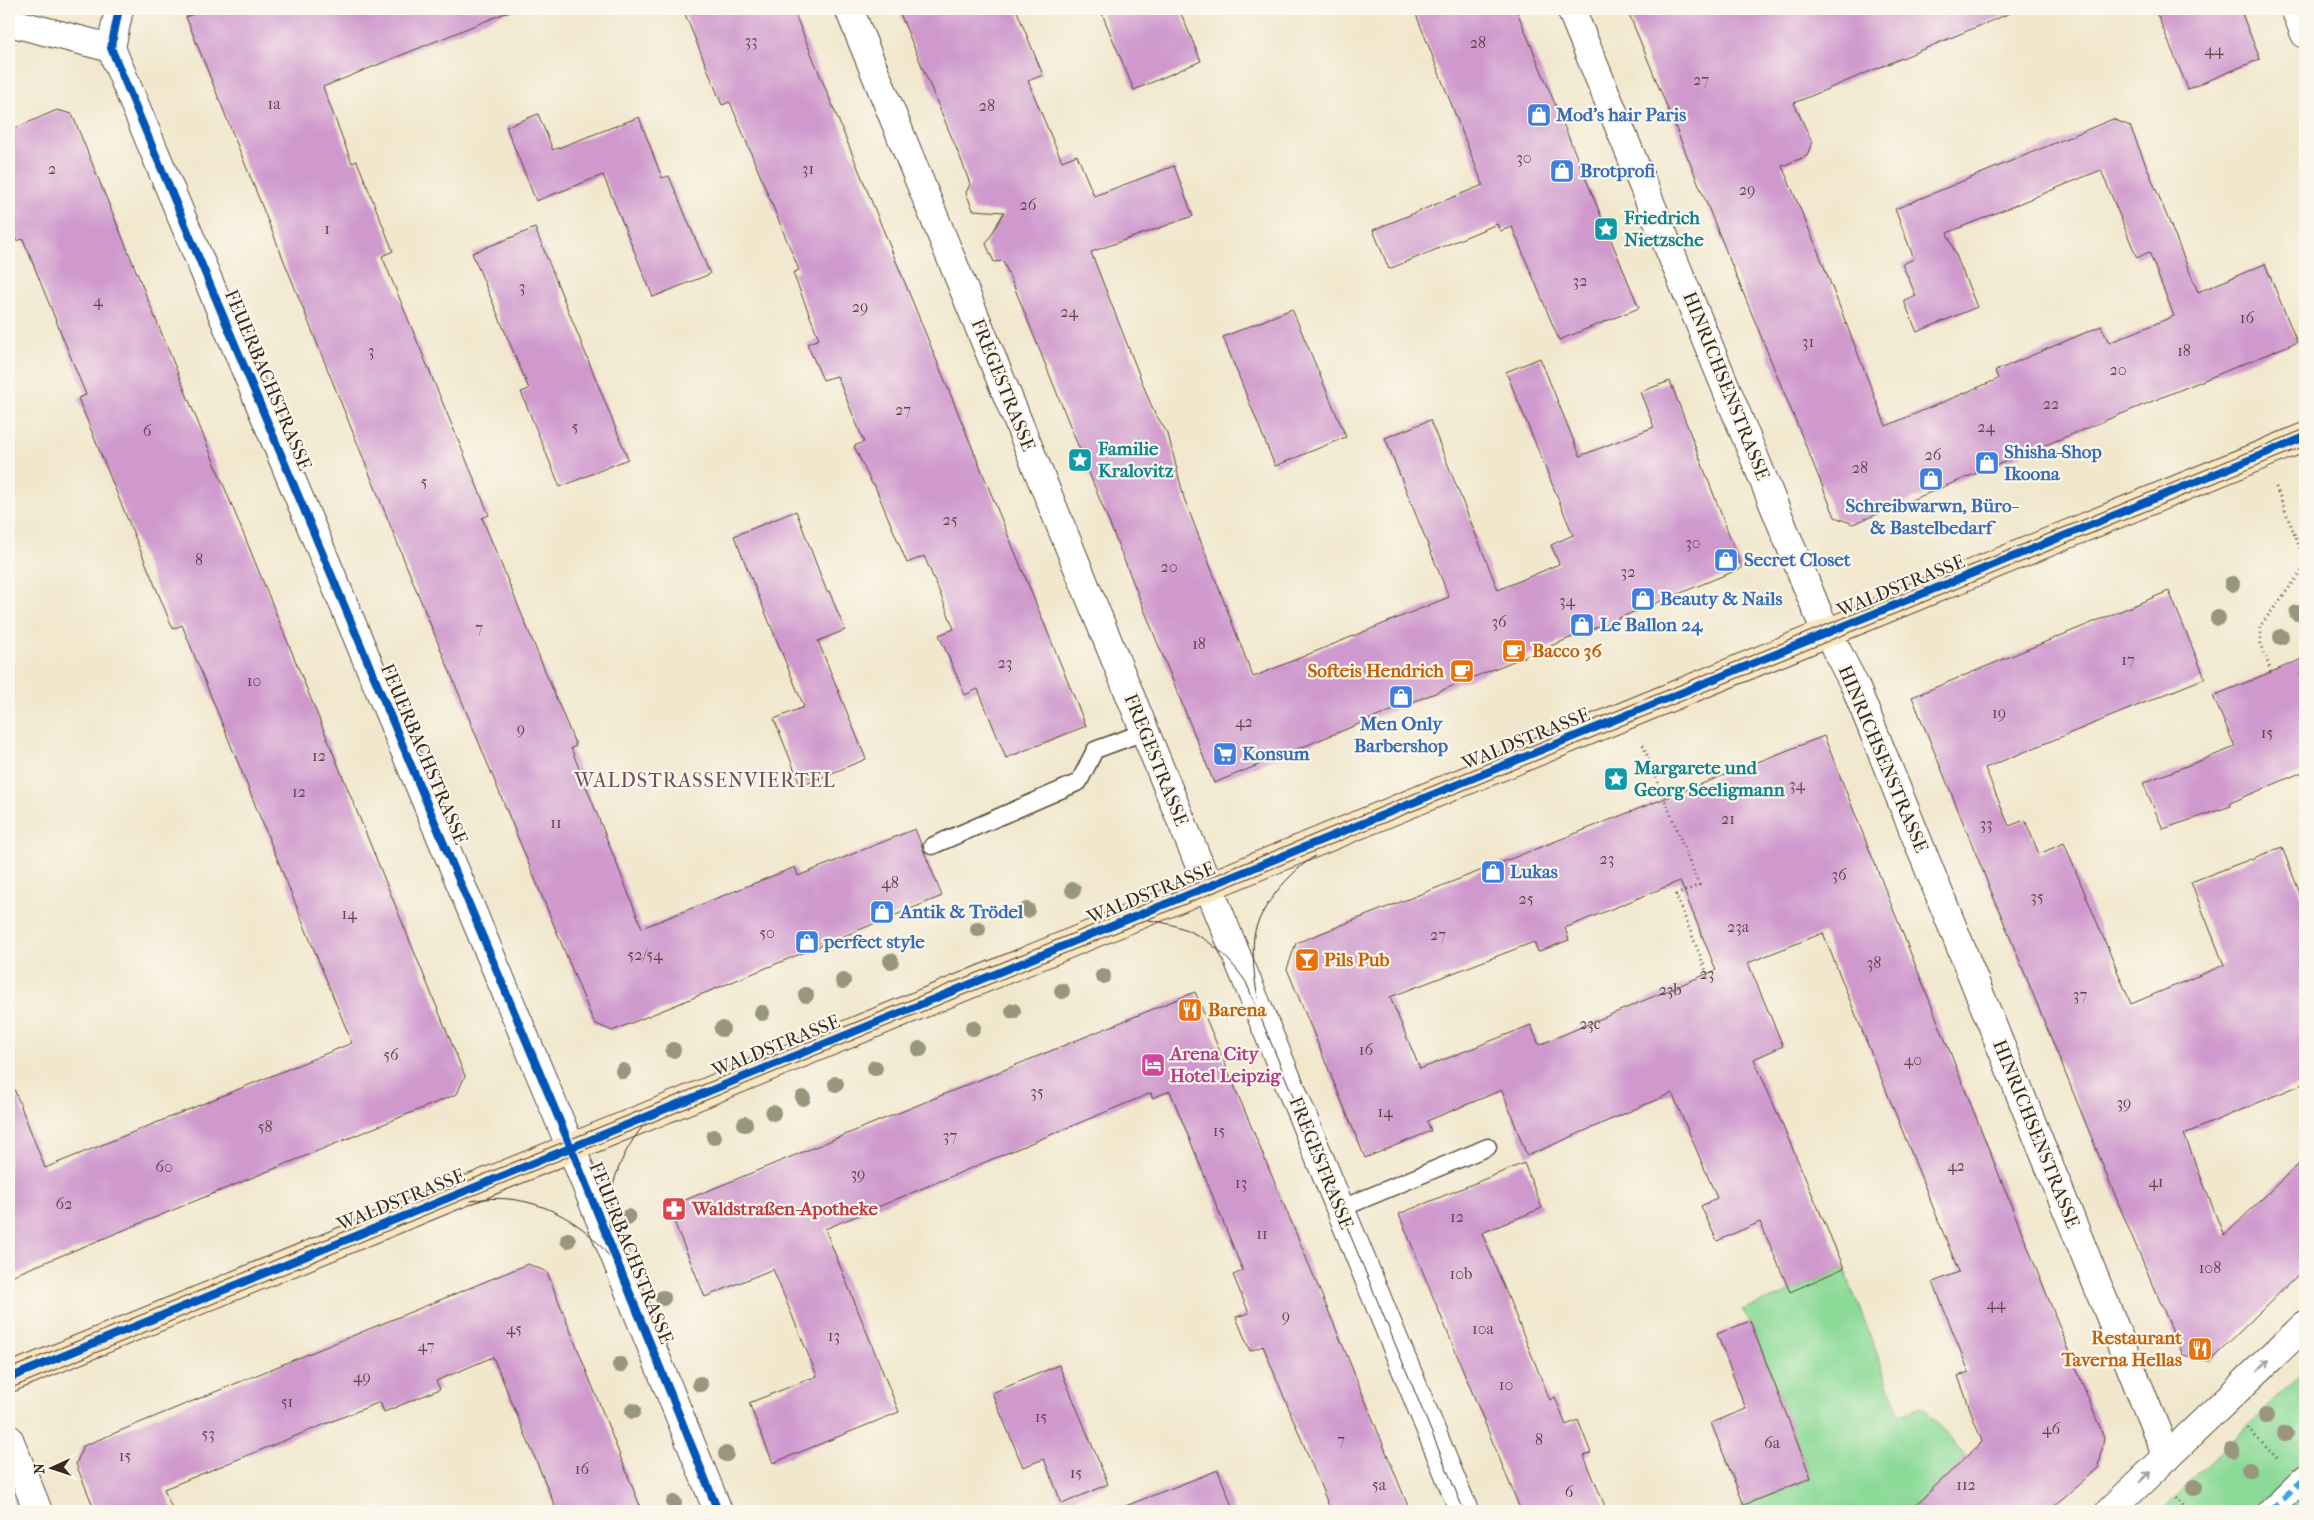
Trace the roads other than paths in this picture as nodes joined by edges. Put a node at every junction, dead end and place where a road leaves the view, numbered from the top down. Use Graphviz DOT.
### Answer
graph roads {
  1 [pos="119,9"];
  2 [pos="849,9"];
  3 [pos="1571,9"];
  4 [pos="2295,9"];
  5 [pos="9,22"];
  6 [pos="2305,34"];
  7 [pos="112,48"];
  8 [pos="2305,437"];
  9 [pos="1827,634"];
  10 [pos="1144,732"];
  11 [pos="932,846"];
  12 [pos="1208,887"];
  13 [pos="1488,1147"];
  14 [pos="571,1148"];
  15 [pos="1340,1209"];
  16 [pos="2305,1324"];
  17 [pos="9,1378"];
  18 [pos="9,1440"];
  19 [pos="2167,1457"];
  20 [pos="2303,1479"];
  21 [pos="38,1511"];
  22 [pos="718,1511"];
  23 [pos="1464,1511"];
  24 [pos="2110,1511"];
  25 [pos="2270,1511"];
  1 -- 7 [label="street"];
  2 -- 10 [label="street, FREGESTRASSE"];
  3 -- 9 [label="street, HINRICHSENSTRASSE"];
  4 -- 6 [label="street"];
  5 -- 7 [label="street"];
  7 -- 14 [label="street, FEUERBACHSTRASSE"];
  8 -- 9 [label="main road, WALDSTRASSE"];
  9 -- 12 [label="main road, WALDSTRASSE"];
  9 -- 19 [label="street, HINRICHSENSTRASSE"];
  10 -- 11 [label="lane"];
  10 -- 12 [label="street, FREGESTRASSE"];
  12 -- 14 [label="main road, WALDSTRASSE"];
  12 -- 15 [label="street, FREGESTRASSE"];
  13 -- 15 [label="lane"];
  14 -- 17 [label="main road, WALDSTRASSE"];
  14 -- 22 [label="street, FEUERBACHSTRASSE"];
  15 -- 23 [label="street, FREGESTRASSE"];
  19 -- 16 [label="street, one-way"];
  18 -- 21 [label="street"];
  24 -- 19 [label="street, one-way"];
  20 -- 25 [label="street"];
}
